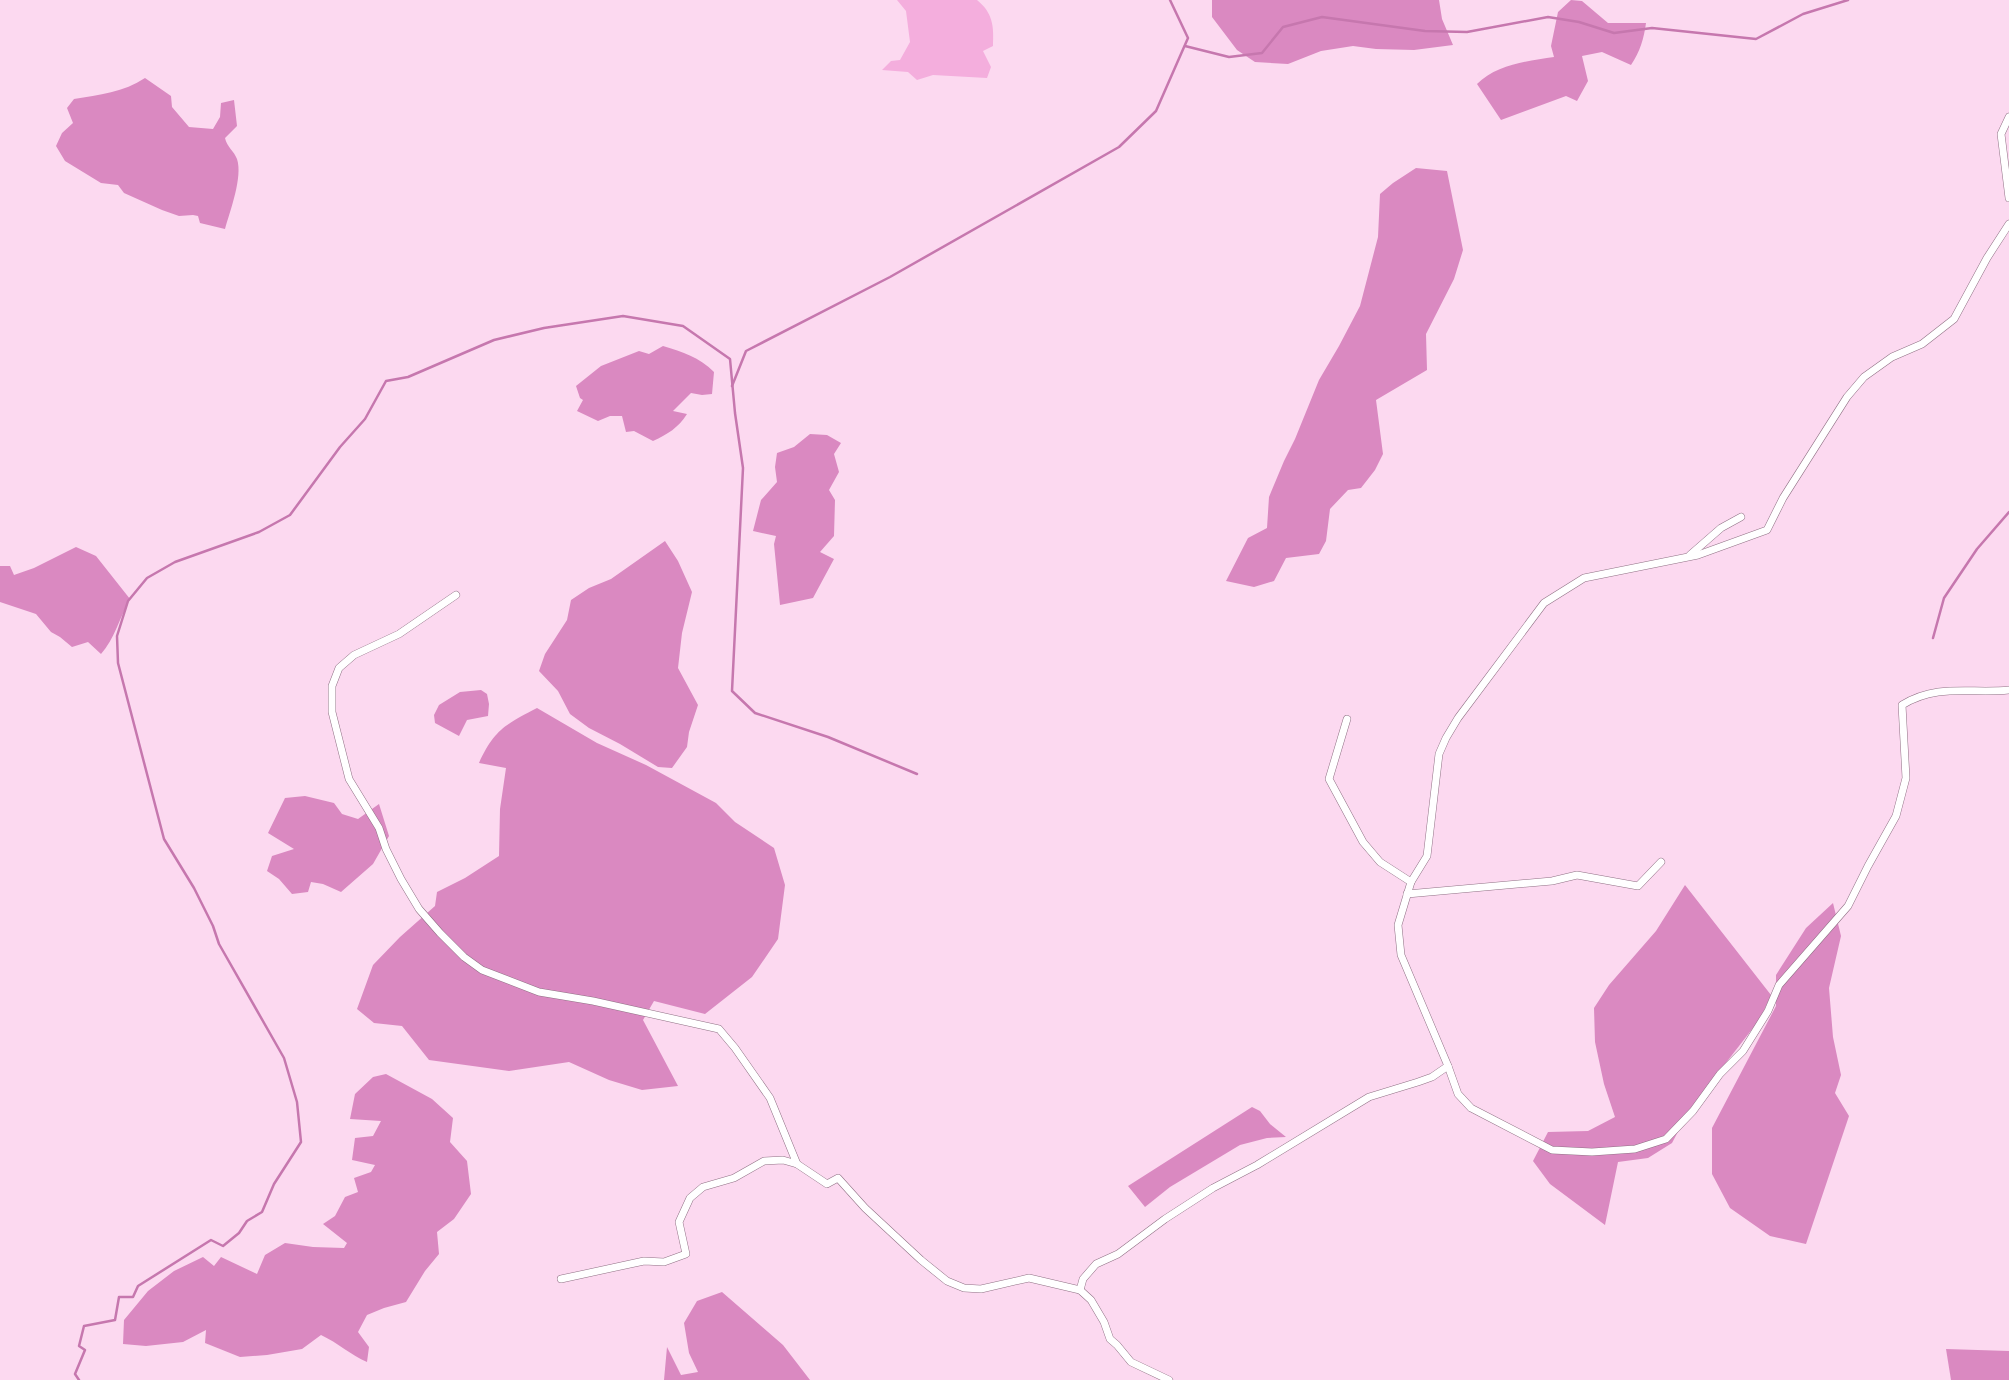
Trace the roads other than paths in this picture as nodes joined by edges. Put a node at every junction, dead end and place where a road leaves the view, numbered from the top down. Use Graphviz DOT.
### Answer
graph roads {
  1 [pos="2009,117"];
  2 [pos="2009,198"];
  3 [pos="2009,224"];
  4 [pos="1741,517"];
  5 [pos="1688,557"];
  6 [pos="456,595"];
  7 [pos="2009,690"];
  8 [pos="1346,719"];
  9 [pos="1661,862"];
  10 [pos="1411,882"];
  11 [pos="1407,894"];
  12 [pos="1448,1066"];
  13 [pos="797,1164"];
  14 [pos="561,1279"];
  15 [pos="1080,1290"];
  16 [pos="1169,1380"];
  1 -- 2 [label="street"];
  3 -- 5 [label="street"];
  4 -- 5 [label="street"];
  5 -- 10 [label="street"];
  6 -- 13 [label="street"];
  7 -- 12 [label="street"];
  8 -- 10 [label="street"];
  9 -- 11 [label="street"];
  10 -- 11 [label="street"];
  11 -- 12 [label="street"];
  12 -- 15 [label="street"];
  13 -- 14 [label="street"];
  13 -- 15 [label="street"];
  15 -- 16 [label="street"];
}
